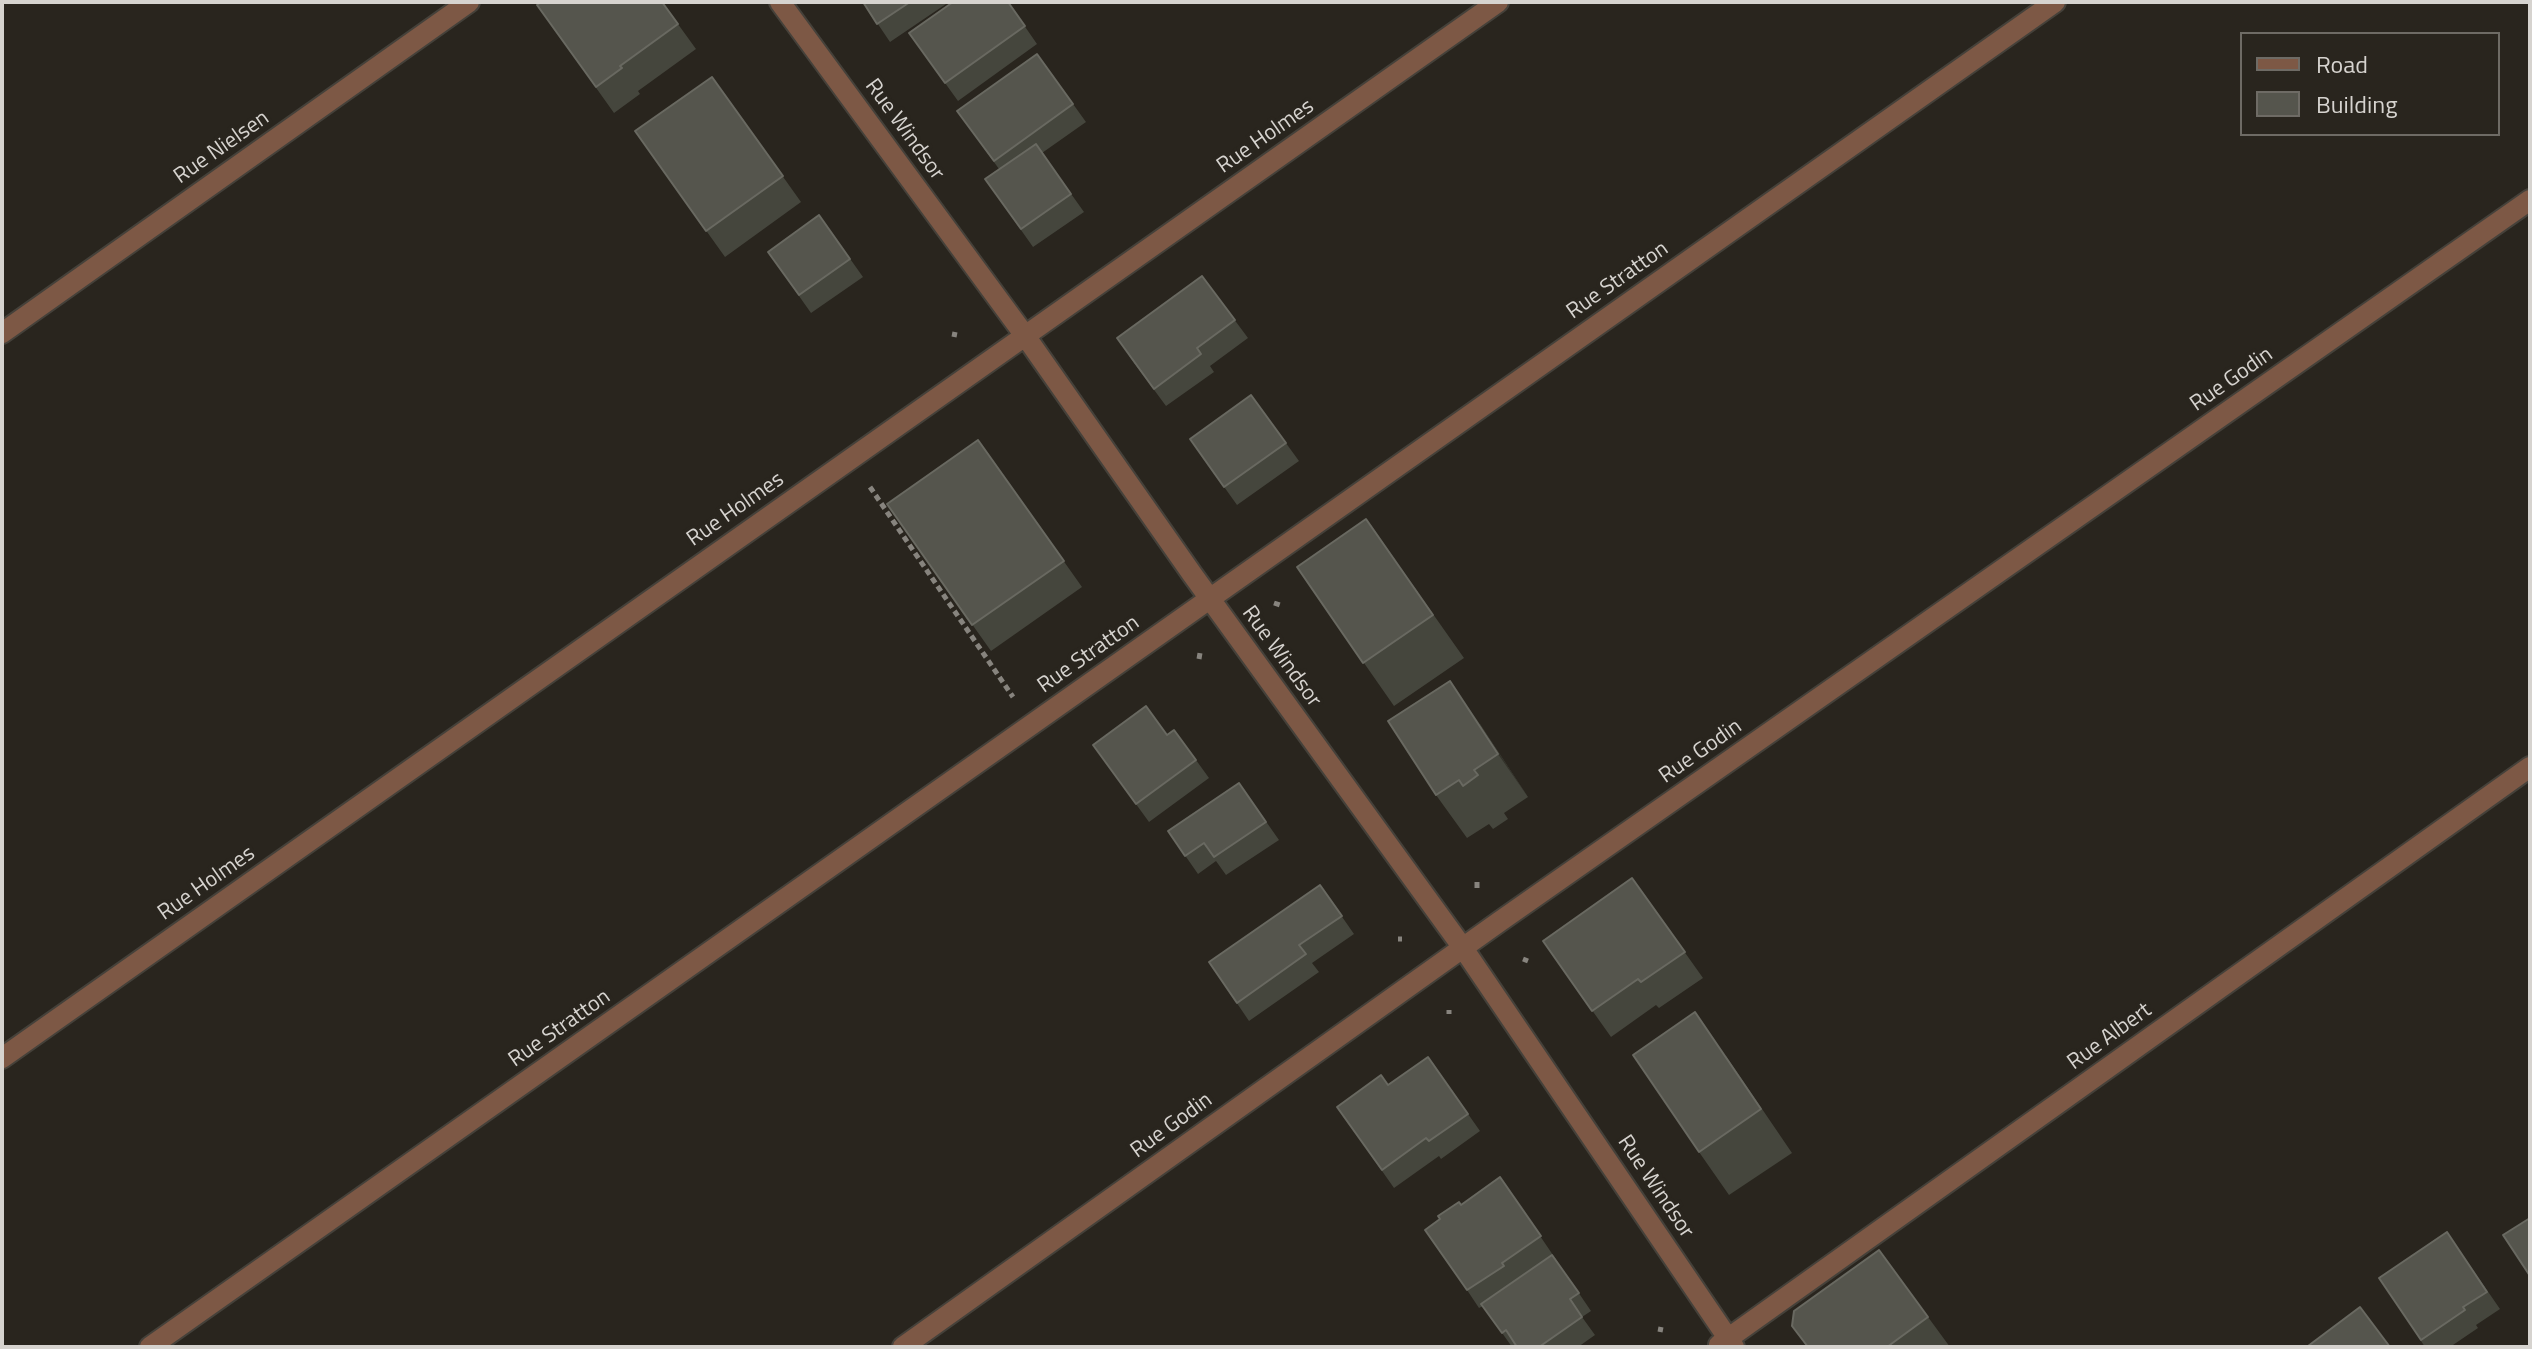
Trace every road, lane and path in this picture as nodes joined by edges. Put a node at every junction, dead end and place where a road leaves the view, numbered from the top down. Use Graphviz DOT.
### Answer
graph roads {
  1 [pos="469,2"];
  2 [pos="780,2"];
  3 [pos="1498,2"];
  4 [pos="2055,2"];
  5 [pos="2530,200"];
  6 [pos="2,333"];
  7 [pos="1026,337"];
  8 [pos="870,487"];
  9 [pos="1209,599"];
  10 [pos="1032,725"];
  11 [pos="2530,767"];
  12 [pos="1463,948"];
  13 [pos="2,1058"];
  14 [pos="1726,1344"];
  15 [pos="150,1347"];
  16 [pos="903,1347"];
  1 -- 6 [label="street, Rue Nielsen"];
  2 -- 7 [label="street, Rue Windsor"];
  3 -- 7 [label="street, Rue Holmes"];
  4 -- 9 [label="street, Rue Stratton"];
  5 -- 12 [label="street, Rue Godin"];
  7 -- 9 [label="street, Rue Windsor"];
  7 -- 13 [label="street, Rue Holmes"];
  8 -- 10 [label="path"];
  9 -- 10 [label="street, Rue Stratton"];
  9 -- 12 [label="street, Rue Windsor"];
  10 -- 15 [label="street, Rue Stratton"];
  11 -- 14 [label="street, Rue Albert"];
  12 -- 14 [label="street, Rue Windsor"];
  12 -- 16 [label="street, Rue Godin"];
}
